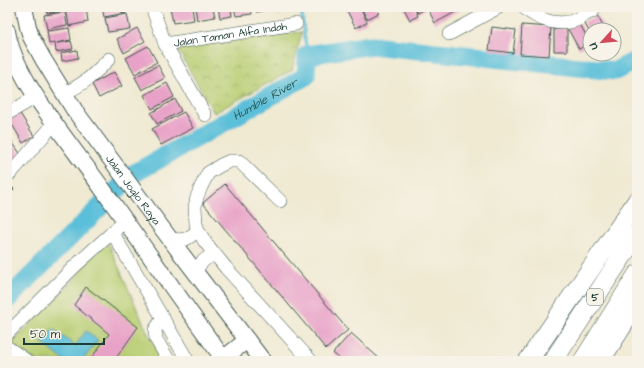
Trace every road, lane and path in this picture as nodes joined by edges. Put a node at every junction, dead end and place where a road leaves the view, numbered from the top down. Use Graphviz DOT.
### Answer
graph roads {
  1 [pos="24,7"];
  2 [pos="152,7"];
  3 [pos="499,7"];
  4 [pos="523,7"];
  5 [pos="592,11"];
  6 [pos="296,24"];
  7 [pos="7,31"];
  8 [pos="449,34"];
  9 [pos="165,44"];
  10 [pos="108,59"];
  11 [pos="64,93"];
  12 [pos="36,97"];
  13 [pos="7,114"];
  14 [pos="205,115"];
  15 [pos="54,124"];
  16 [pos="7,175"];
  17 [pos="280,201"];
  18 [pos="637,201"];
  19 [pos="121,216"];
  20 [pos="198,230"];
  21 [pos="112,232"];
  22 [pos="637,234"];
  23 [pos="170,239"];
  24 [pos="214,254"];
  25 [pos="195,272"];
  26 [pos="637,275"];
  27 [pos="637,303"];
  28 [pos="163,318"];
  29 [pos="7,334"];
  30 [pos="247,340"];
  31 [pos="7,347"];
  32 [pos="224,360"];
  33 [pos="27,361"];
  34 [pos="169,361"];
  35 [pos="188,361"];
  36 [pos="263,361"];
  37 [pos="311,361"];
  38 [pos="528,361"];
  39 [pos="553,361"];
  40 [pos="583,361"];
  41 [pos="600,361"];
  1 -- 11 [label="main road, Jalan Joglo Raya"];
  2 -- 9 [label="street, Jalan Taman Alfa Indah"];
  3 -- 8 [label="street"];
  4 -- 5 [label="street"];
  6 -- 9 [label="street, Jalan Taman Alfa Indah"];
  7 -- 12 [label="main road"];
  9 -- 14 [label="street, Jalan Taman Alfa Indah"];
  10 -- 11 [label="street"];
  11 -- 23 [label="main road, Jalan Joglo Raya"];
  12 -- 13 [label="street"];
  12 -- 15 [label="main road"];
  15 -- 16 [label="street"];
  15 -- 19 [label="main road"];
  17 -- 20 [label="street"];
  18 -- 38 [label="highway"];
  19 -- 21 [label="street"];
  19 -- 32 [label="main road"];
  20 -- 23 [label="street"];
  20 -- 24 [label="street"];
  21 -- 28 [label="street"];
  21 -- 29 [label="street"];
  22 -- 39 [label="highway, 5"];
  23 -- 25 [label="main road, Jalan Joglo Raya"];
  24 -- 25 [label="street"];
  24 -- 37 [label="street"];
  25 -- 30 [label="main road, Jalan Joglo Raya"];
  26 -- 40 [label="highway, 5"];
  27 -- 41 [label="highway"];
  28 -- 34 [label="street"];
  28 -- 35 [label="street"];
  30 -- 32 [label="main road"];
  30 -- 36 [label="main road, Jalan Joglo Raya"];
  31 -- 33 [label="street"];
}
